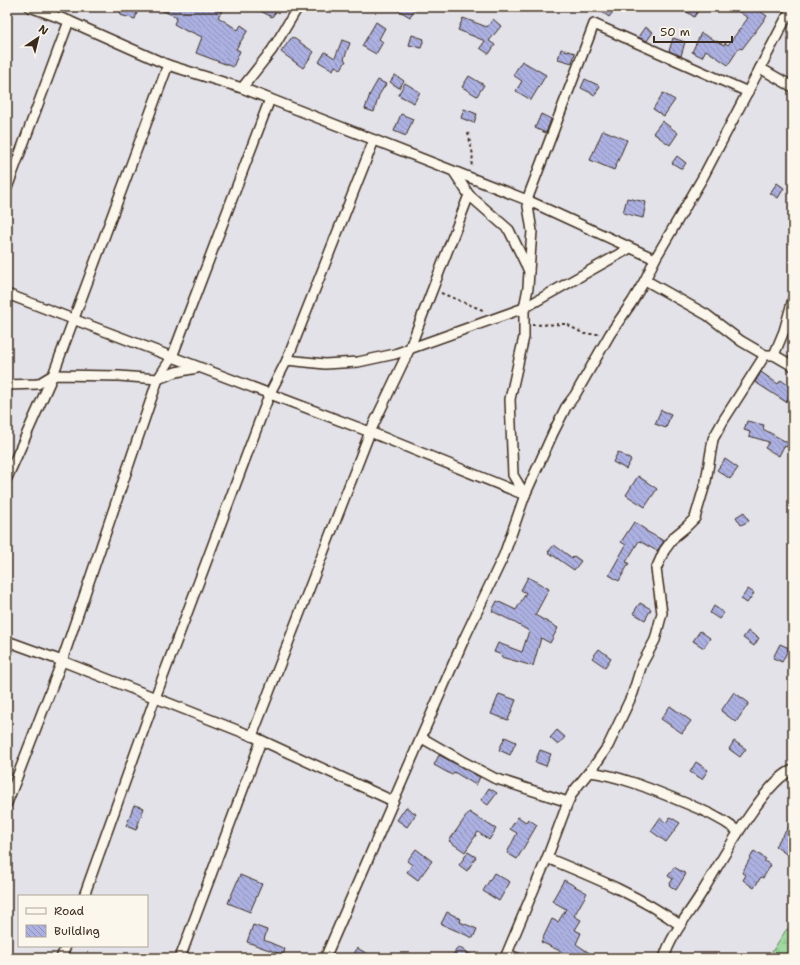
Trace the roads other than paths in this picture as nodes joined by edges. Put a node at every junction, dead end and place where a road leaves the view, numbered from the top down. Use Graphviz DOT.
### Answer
graph roads {
  1 [pos="30,7"];
  2 [pos="298,7"];
  3 [pos="792,7"];
  4 [pos="69,21"];
  5 [pos="168,65"];
  6 [pos="760,68"];
  7 [pos="793,87"];
  8 [pos="242,88"];
  9 [pos="748,92"];
  10 [pos="270,99"];
  11 [pos="374,140"];
  12 [pos="454,172"];
  13 [pos="7,188"];
  14 [pos="469,195"];
  15 [pos="527,200"];
  16 [pos="630,248"];
  17 [pos="654,259"];
  18 [pos="529,271"];
  19 [pos="645,280"];
  20 [pos="7,294"];
  21 [pos="793,298"];
  22 [pos="524,308"];
  23 [pos="74,320"];
  24 [pos="409,350"];
  25 [pos="770,355"];
  26 [pos="172,357"];
  27 [pos="287,360"];
  28 [pos="793,366"];
  29 [pos="198,367"];
  30 [pos="53,375"];
  31 [pos="158,379"];
  32 [pos="7,385"];
  33 [pos="270,393"];
  34 [pos="370,432"];
  35 [pos="7,478"];
  36 [pos="525,495"];
  37 [pos="7,641"];
  38 [pos="62,661"];
  39 [pos="155,698"];
  40 [pos="252,736"];
  41 [pos="422,738"];
  42 [pos="261,741"];
  43 [pos="793,770"];
  44 [pos="590,772"];
  45 [pos="393,802"];
  46 [pos="568,802"];
  47 [pos="7,803"];
  48 [pos="738,831"];
  49 [pos="547,858"];
  50 [pos="84,895"];
  51 [pos="680,925"];
  52 [pos="66,947"];
  53 [pos="506,956"];
  54 [pos="61,958"];
  55 [pos="180,958"];
  56 [pos="325,958"];
  57 [pos="517,958"];
  58 [pos="664,958"];
  1 -- 4 [label="street"];
  2 -- 8 [label="street"];
  3 -- 6 [label="street"];
  4 -- 5 [label="street"];
  4 -- 13 [label="street"];
  5 -- 8 [label="street"];
  5 -- 23 [label="street"];
  6 -- 7 [label="street"];
  6 -- 9 [label="street"];
  8 -- 10 [label="street"];
  9 -- 15 [label="street"];
  9 -- 17 [label="street"];
  10 -- 11 [label="street"];
  10 -- 26 [label="street"];
  11 -- 12 [label="street"];
  11 -- 27 [label="street"];
  12 -- 14 [label="street"];
  12 -- 15 [label="street"];
  14 -- 18 [label="street"];
  14 -- 24 [label="street"];
  15 -- 16 [label="street"];
  15 -- 18 [label="street"];
  16 -- 17 [label="street"];
  16 -- 22 [label="street"];
  17 -- 19 [label="street"];
  18 -- 22 [label="street"];
  19 -- 25 [label="street"];
  19 -- 36 [label="street"];
  20 -- 23 [label="street"];
  21 -- 25 [label="street"];
  22 -- 24 [label="street"];
  22 -- 36 [label="street"];
  23 -- 26 [label="street"];
  23 -- 30 [label="street"];
  24 -- 27 [label="street"];
  24 -- 34 [label="street"];
  25 -- 28 [label="street"];
  25 -- 44 [label="street"];
  26 -- 29 [label="street"];
  26 -- 31 [label="street"];
  27 -- 33 [label="street"];
  29 -- 31 [label="street"];
  29 -- 33 [label="street"];
  30 -- 31 [label="street"];
  30 -- 32 [label="street"];
  30 -- 35 [label="street"];
  31 -- 38 [label="street"];
  33 -- 34 [label="street"];
  33 -- 39 [label="street"];
  34 -- 36 [label="street"];
  34 -- 40 [label="street"];
  36 -- 41 [label="street"];
  37 -- 38 [label="street"];
  38 -- 39 [label="street"];
  38 -- 47 [label="street"];
  39 -- 40 [label="street"];
  39 -- 50 [label="street"];
  40 -- 42 [label="street"];
  41 -- 45 [label="street"];
  41 -- 46 [label="street"];
  42 -- 45 [label="street"];
  42 -- 55 [label="street"];
  43 -- 48 [label="street"];
  44 -- 46 [label="street"];
  44 -- 48 [label="street"];
  45 -- 56 [label="street"];
  46 -- 49 [label="street"];
  48 -- 51 [label="street"];
  49 -- 51 [label="street"];
  49 -- 53 [label="street"];
  51 -- 58 [label="street"];
  52 -- 54 [label="street"];
  53 -- 57 [label="street"];
}
